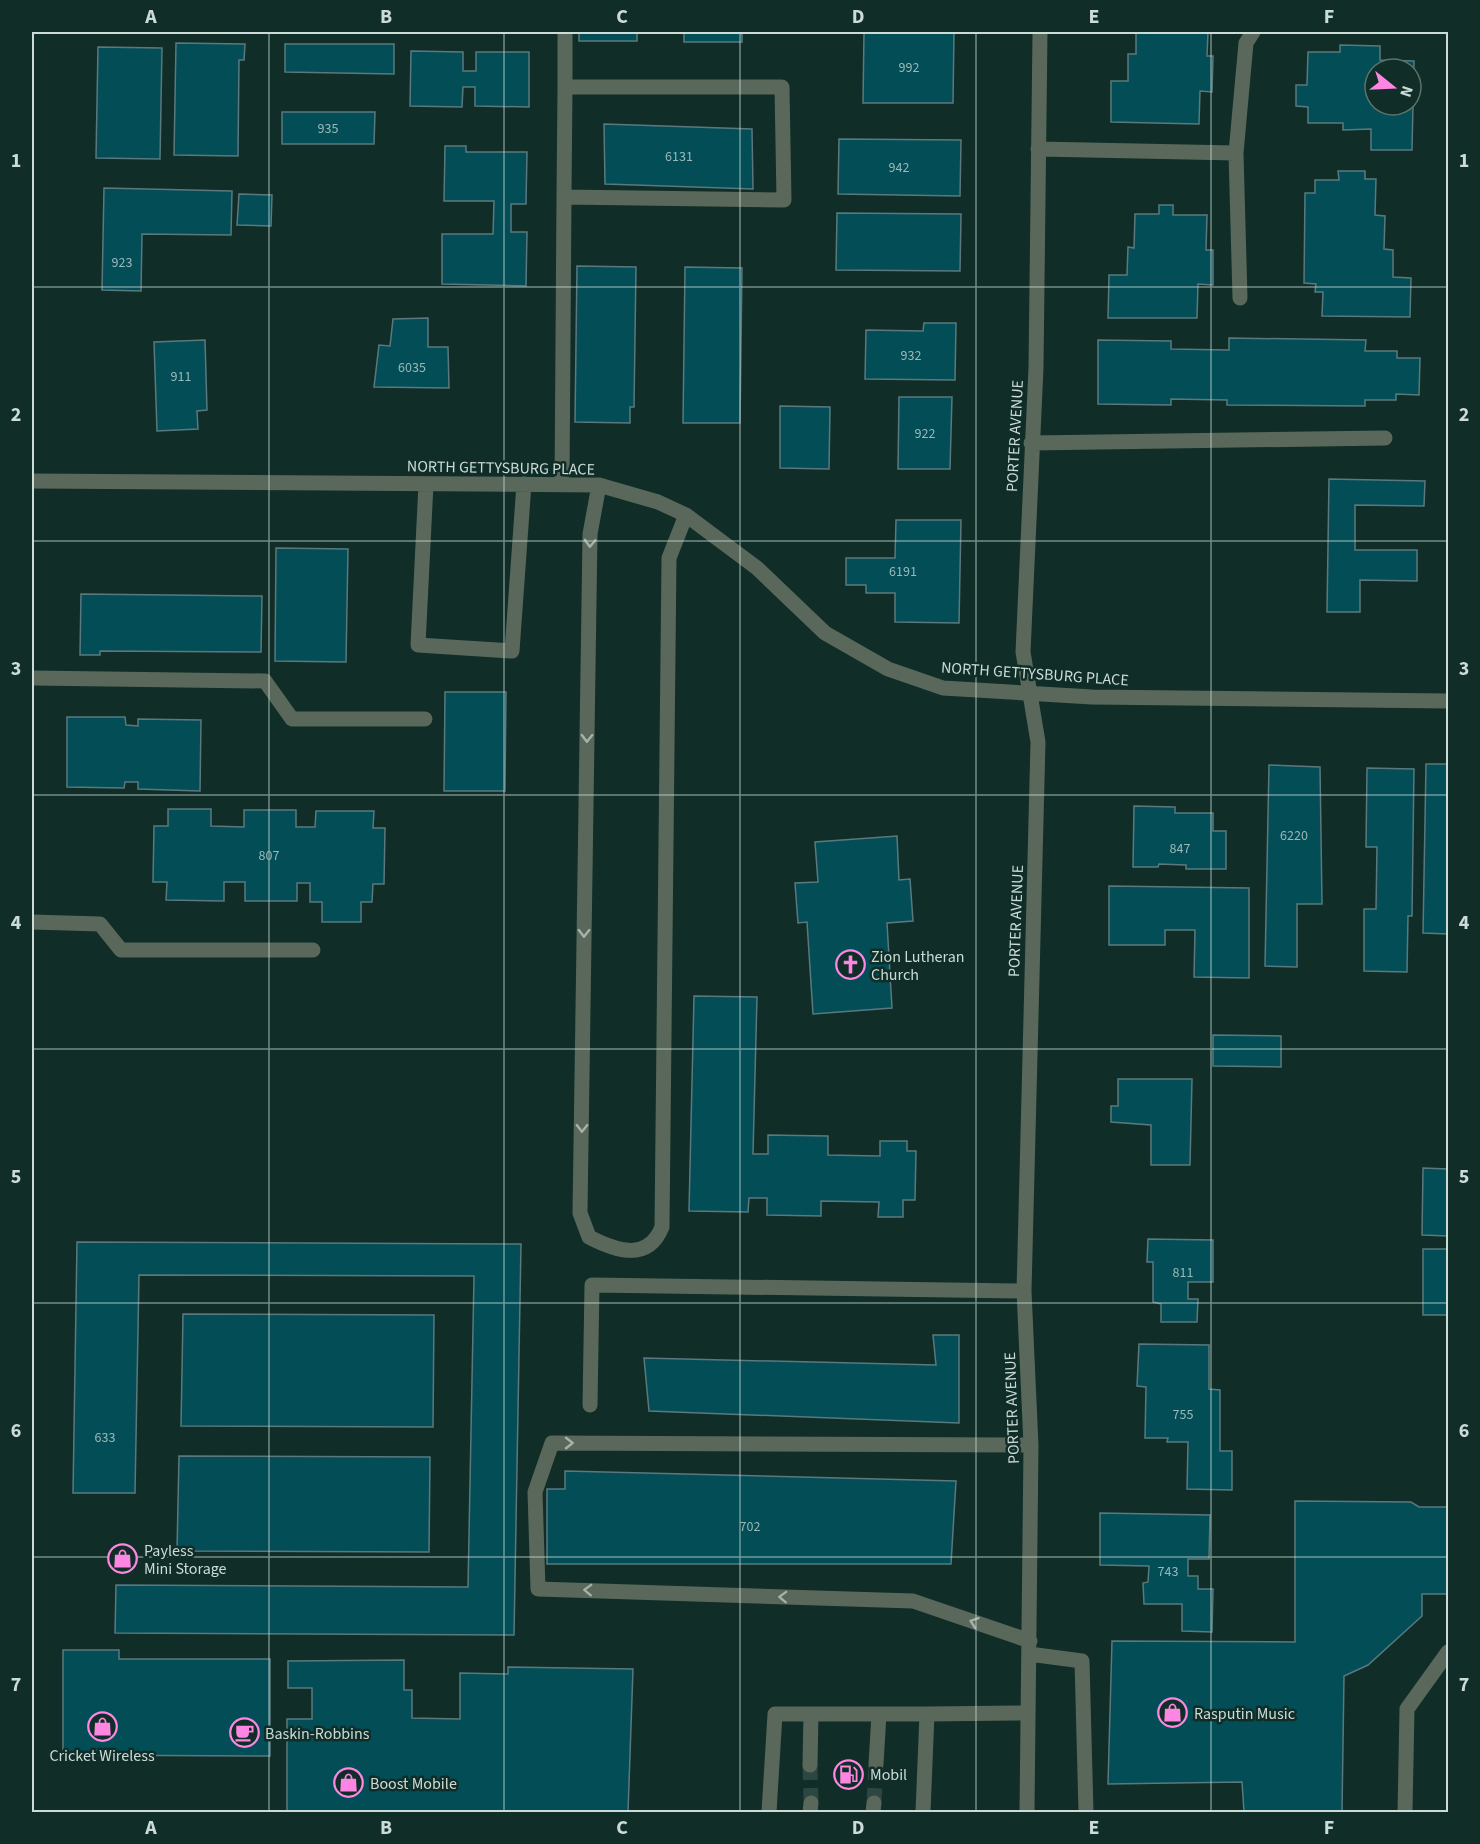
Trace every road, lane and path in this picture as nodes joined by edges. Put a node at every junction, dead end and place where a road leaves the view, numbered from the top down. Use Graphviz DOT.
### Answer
graph roads {
  1 [pos="565,32"];
  2 [pos="1040,32"];
  3 [pos="1253,32"];
  4 [pos="565,87"];
  5 [pos="1038,149"];
  6 [pos="1236,153"];
  7 [pos="564,197"];
  8 [pos="1240,298"];
  9 [pos="1385,438"];
  10 [pos="1031,443"];
  11 [pos="32,481"];
  12 [pos="426,484"];
  13 [pos="524,484"];
  14 [pos="562,485"];
  15 [pos="599,485"];
  16 [pos="686,515"];
  17 [pos="32,678"];
  18 [pos="1030,694"];
  19 [pos="1449,701"];
  20 [pos="425,719"];
  21 [pos="32,922"];
  22 [pos="313,950"];
  23 [pos="1024,1291"];
  24 [pos="590,1406"];
  25 [pos="1031,1445"];
  26 [pos="1030,1647"];
  27 [pos="1449,1652"];
  28 [pos="1028,1713"];
  29 [pos="811,1714"];
  30 [pos="879,1714"];
  31 [pos="927,1714"];
  32 [pos="876,1764"];
  33 [pos="810,1765"];
  34 [pos="770,1812"];
  35 [pos="923,1812"];
  36 [pos="1027,1812"];
  37 [pos="1086,1812"];
  38 [pos="1405,1812"];
  1 -- 4 [label="street"];
  2 -- 5 [label="street, PORTER AVENUE"];
  3 -- 6 [label="street"];
  4 -- 7 [label="street"];
  4 -- 7 [label="street"];
  5 -- 6 [label="street"];
  5 -- 10 [label="street, PORTER AVENUE"];
  6 -- 8 [label="street"];
  7 -- 14 [label="street"];
  9 -- 10 [label="street"];
  10 -- 18 [label="street, PORTER AVENUE"];
  11 -- 12 [label="street, NORTH GETTYSBURG PLACE"];
  12 -- 13 [label="street, NORTH GETTYSBURG PLACE"];
  12 -- 13 [label="street"];
  13 -- 14 [label="street, NORTH GETTYSBURG PLACE"];
  14 -- 15 [label="street, NORTH GETTYSBURG PLACE"];
  15 -- 16 [label="street, NORTH GETTYSBURG PLACE"];
  15 -- 16 [label="street, one-way"];
  16 -- 18 [label="street, NORTH GETTYSBURG PLACE"];
  17 -- 20 [label="street"];
  18 -- 19 [label="street, NORTH GETTYSBURG PLACE"];
  18 -- 23 [label="street, PORTER AVENUE"];
  21 -- 22 [label="street"];
  23 -- 24 [label="street"];
  23 -- 25 [label="street, PORTER AVENUE"];
  25 -- 26 [label="street, PORTER AVENUE"];
  26 -- 25 [label="street, one-way"];
  26 -- 28 [label="street, PORTER AVENUE"];
  26 -- 37 [label="street"];
  27 -- 38 [label="street"];
  28 -- 31 [label="street"];
  28 -- 36 [label="street, PORTER AVENUE"];
  29 -- 30 [label="street"];
  29 -- 33 [label="street"];
  29 -- 34 [label="street"];
  30 -- 31 [label="street"];
  30 -- 32 [label="street"];
  31 -- 35 [label="street"];
}
